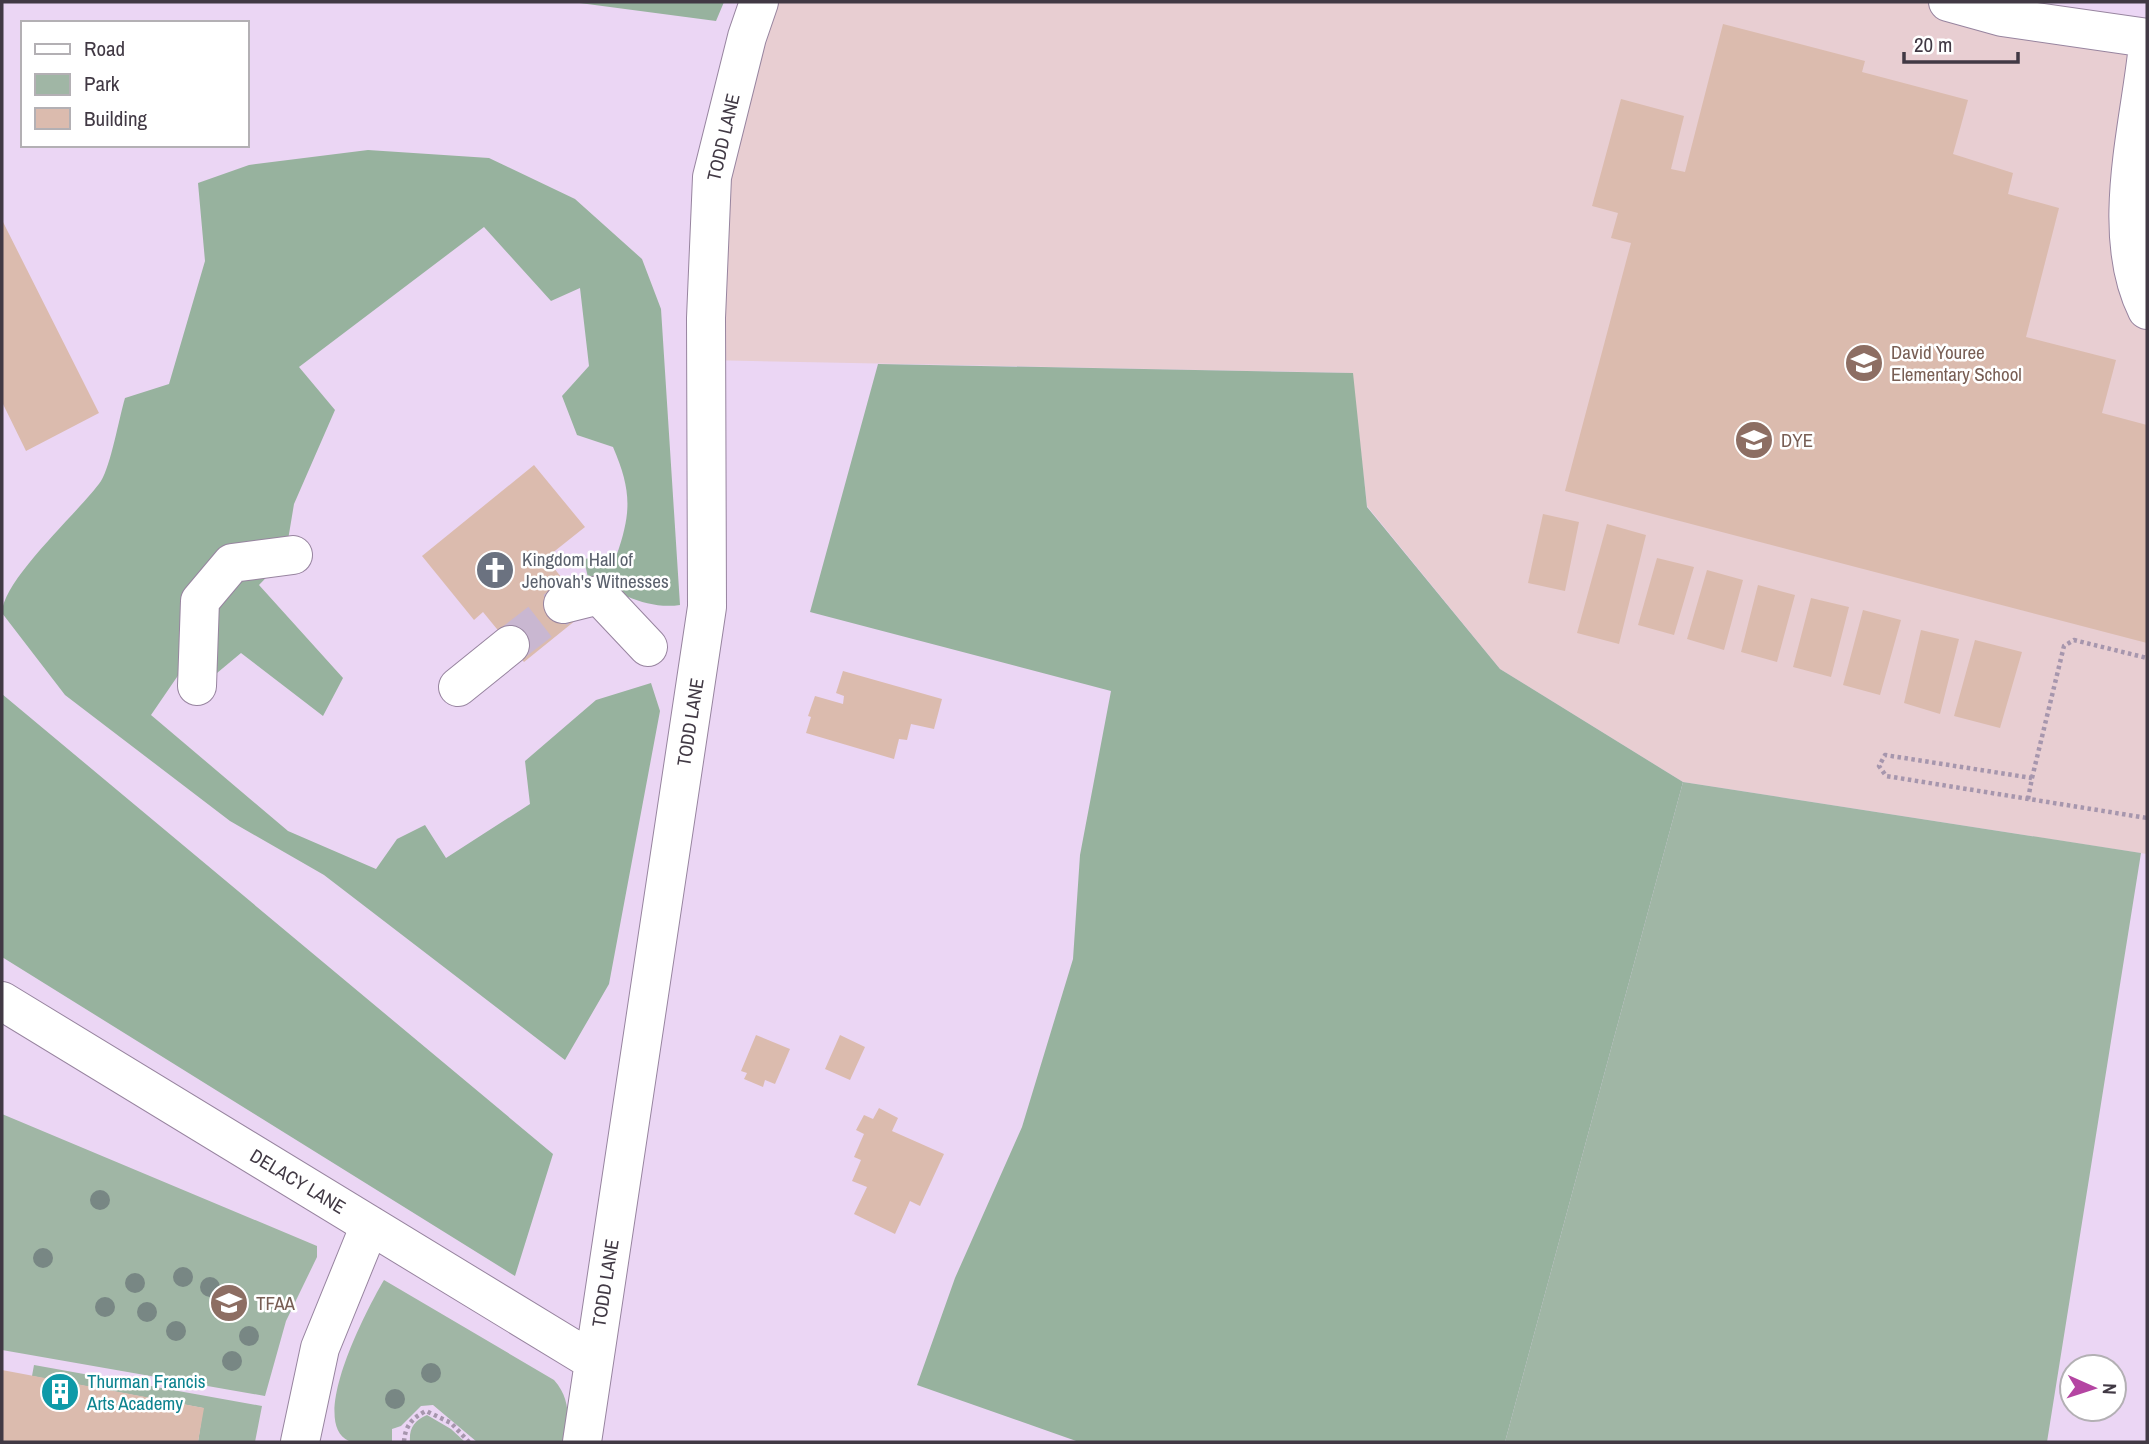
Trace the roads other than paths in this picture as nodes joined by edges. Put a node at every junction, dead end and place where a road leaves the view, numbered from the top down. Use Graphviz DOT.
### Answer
graph roads {
  1 [pos="759,2"];
  2 [pos="1948,2"];
  3 [pos="2147,38"];
  4 [pos="2147,54"];
  5 [pos="2138,213"];
  6 [pos="2147,310"];
  7 [pos="293,555"];
  8 [pos="563,604"];
  9 [pos="510,645"];
  10 [pos="648,647"];
  11 [pos="197,686"];
  12 [pos="458,687"];
  13 [pos="2,1000"];
  14 [pos="370,1225"];
  15 [pos="593,1361"];
  16 [pos="300,1442"];
  17 [pos="582,1442"];
  1 -- 15 [label="street, TODD LANE"];
  2 -- 3 [label="street"];
  4 -- 5 [label="street"];
  5 -- 6 [label="street"];
  7 -- 11 [label="street"];
  8 -- 10 [label="street"];
  9 -- 12 [label="street"];
  13 -- 14 [label="street, DELACY LANE"];
  14 -- 15 [label="street, DELACY LANE"];
  14 -- 16 [label="street"];
  15 -- 17 [label="street, TODD LANE"];
}
